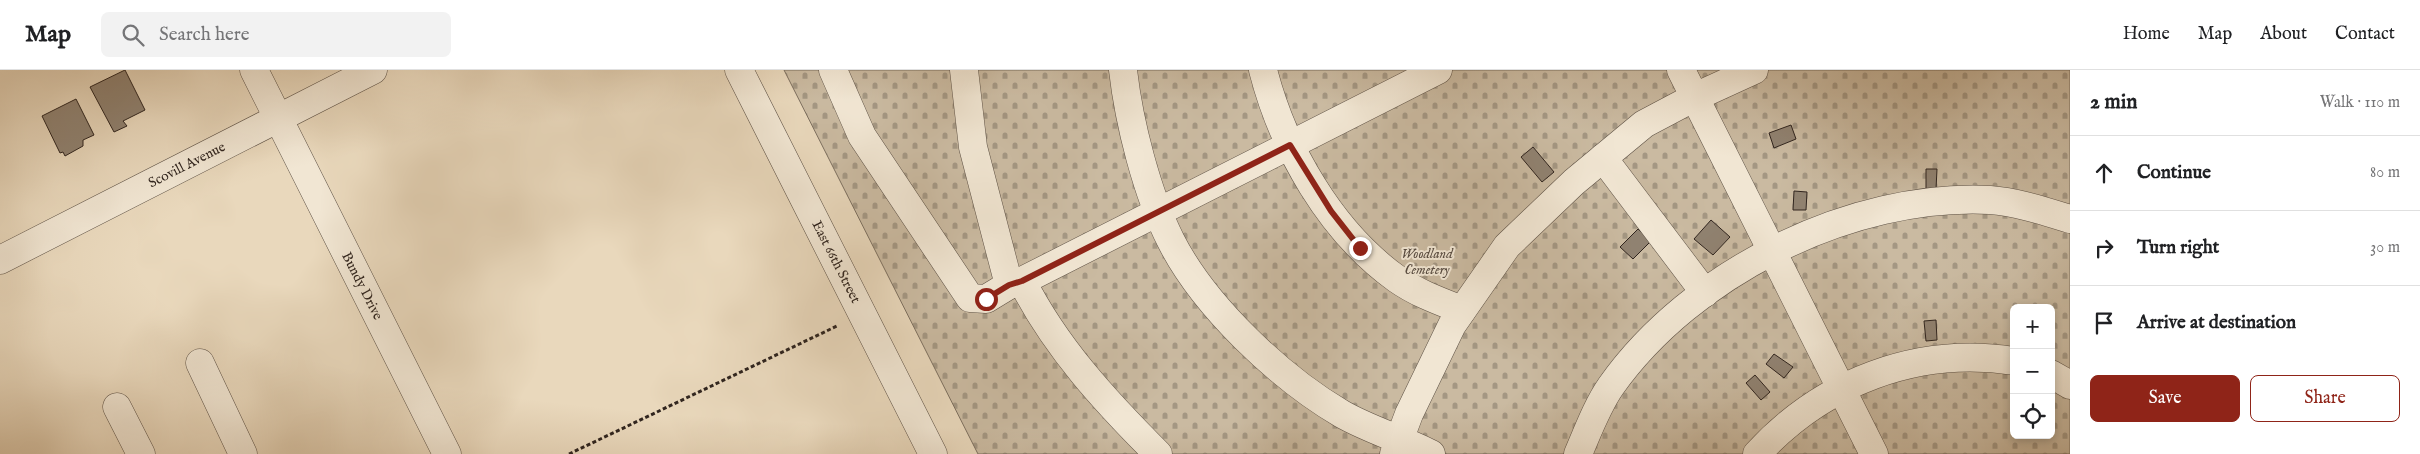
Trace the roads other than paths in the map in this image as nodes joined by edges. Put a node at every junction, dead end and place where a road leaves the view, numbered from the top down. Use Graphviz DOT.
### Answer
graph roads {
  1 [pos="254,70"];
  2 [pos="373,70"];
  3 [pos="739,70"];
  4 [pos="833,70"];
  5 [pos="964,70"];
  6 [pos="1123,70"];
  7 [pos="1263,70"];
  8 [pos="1438,70"];
  9 [pos="1681,70"];
  10 [pos="1754,70"];
  11 [pos="1695,96"];
  12 [pos="278,118"];
  13 [pos="1290,145"];
  14 [pos="1603,158"];
  15 [pos="1158,211"];
  16 [pos="2070,219"];
  17 [pos="1774,252"];
  18 [pos="0,260"];
  19 [pos="1015,283"];
  20 [pos="1705,293"];
  21 [pos="1462,310"];
  22 [pos="2010,361"];
  23 [pos="200,364"];
  24 [pos="2055,376"];
  25 [pos="2070,385"];
  26 [pos="1842,388"];
  27 [pos="118,407"];
  28 [pos="1397,447"];
  29 [pos="142,454"];
  30 [pos="243,454"];
  31 [pos="447,454"];
  32 [pos="933,454"];
  33 [pos="1158,454"];
  34 [pos="1431,454"];
  35 [pos="1578,454"];
  36 [pos="1757,454"];
  37 [pos="1874,454"];
  1 -- 12 [label="street, Bundy Drive"];
  2 -- 12 [label="street, Scovill Avenue"];
  3 -- 32 [label="street, East 66th Street"];
  4 -- 19 [label="street"];
  5 -- 19 [label="street"];
  6 -- 15 [label="street"];
  7 -- 13 [label="street"];
  8 -- 13 [label="street"];
  9 -- 11 [label="street"];
  10 -- 11 [label="street"];
  11 -- 14 [label="street"];
  11 -- 17 [label="street"];
  12 -- 18 [label="street, Scovill Avenue"];
  12 -- 31 [label="street, Bundy Drive"];
  13 -- 15 [label="street"];
  13 -- 21 [label="street"];
  14 -- 20 [label="street"];
  14 -- 21 [label="street"];
  15 -- 19 [label="street"];
  15 -- 28 [label="street"];
  16 -- 17 [label="street"];
  17 -- 20 [label="street"];
  17 -- 26 [label="street"];
  19 -- 33 [label="street"];
  20 -- 35 [label="street"];
  21 -- 28 [label="street"];
  22 -- 26 [label="street"];
  23 -- 30 [label="street"];
  24 -- 25 [label="street"];
  26 -- 36 [label="street"];
  26 -- 37 [label="street"];
  27 -- 29 [label="street"];
  28 -- 34 [label="street"];
}
